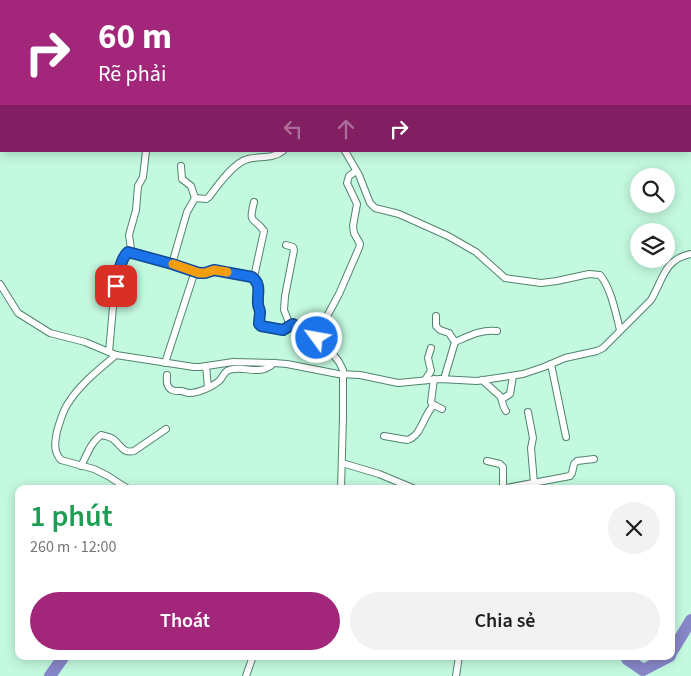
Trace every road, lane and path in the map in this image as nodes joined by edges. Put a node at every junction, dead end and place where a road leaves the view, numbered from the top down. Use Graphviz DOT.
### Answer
graph roads {
  1 [pos="146,152"];
  2 [pos="282,152"];
  3 [pos="346,152"];
  4 [pos="181,166"];
  5 [pos="356,171"];
  6 [pos="195,198"];
  7 [pos="254,202"];
  8 [pos="286,245"];
  9 [pos="128,252"];
  10 [pos="691,254"];
  11 [pos="172,264"];
  12 [pos="195,271"];
  13 [pos="254,277"];
  14 [pos="0,284"];
  15 [pos="436,316"];
  16 [pos="290,325"];
  17 [pos="620,330"];
  18 [pos="497,331"];
  19 [pos="316,336"];
  20 [pos="455,342"];
  21 [pos="431,348"];
  22 [pos="109,352"];
  23 [pos="116,355"];
  24 [pos="165,363"];
  25 [pos="274,363"];
  26 [pos="551,364"];
  27 [pos="206,366"];
  28 [pos="343,374"];
  29 [pos="167,375"];
  30 [pos="513,376"];
  31 [pos="434,379"];
  32 [pos="444,379"];
  33 [pos="425,380"];
  34 [pos="482,380"];
  35 [pos="208,387"];
  36 [pos="502,399"];
  37 [pos="434,405"];
  38 [pos="442,409"];
  39 [pos="506,411"];
  40 [pos="528,412"];
  41 [pos="166,429"];
  42 [pos="384,436"];
  43 [pos="566,437"];
  44 [pos="594,458"];
  45 [pos="487,461"];
  46 [pos="342,464"];
  47 [pos="82,466"];
  48 [pos="534,483"];
  49 [pos="122,485"];
  50 [pos="341,485"];
  51 [pos="405,485"];
  52 [pos="502,485"];
  53 [pos="523,485"];
  54 [pos="252,660"];
  55 [pos="458,660"];
  56 [pos="246,676"];
  57 [pos="456,676"];
  1 -- 9 [label="street"];
  2 -- 6 [label="street"];
  3 -- 5 [label="street"];
  4 -- 6 [label="street"];
  5 -- 17 [label="street"];
  5 -- 19 [label="street"];
  6 -- 11 [label="street"];
  7 -- 13 [label="street"];
  8 -- 16 [label="street"];
  9 -- 11 [label="street"];
  9 -- 22 [label="street"];
  10 -- 17 [label="street"];
  11 -- 12 [label="street"];
  12 -- 13 [label="street"];
  12 -- 24 [label="street"];
  13 -- 16 [label="street"];
  14 -- 22 [label="street"];
  15 -- 20 [label="street"];
  16 -- 19 [label="street"];
  17 -- 26 [label="street"];
  18 -- 20 [label="street"];
  19 -- 28 [label="street"];
  20 -- 32 [label="street"];
  21 -- 33 [label="street"];
  22 -- 23 [label="street"];
  23 -- 24 [label="street"];
  23 -- 47 [label="street"];
  24 -- 27 [label="street"];
  25 -- 27 [label="street"];
  25 -- 28 [label="street"];
  25 -- 35 [label="street"];
  26 -- 30 [label="street"];
  26 -- 43 [label="street"];
  27 -- 35 [label="street"];
  28 -- 33 [label="street"];
  28 -- 46 [label="street"];
  29 -- 35 [label="street"];
  30 -- 34 [label="street"];
  30 -- 36 [label="street"];
  31 -- 32 [label="street"];
  31 -- 33 [label="street"];
  31 -- 37 [label="street"];
  32 -- 34 [label="street"];
  34 -- 36 [label="street"];
  36 -- 39 [label="street"];
  37 -- 38 [label="street"];
  37 -- 42 [label="street"];
  40 -- 48 [label="street"];
  41 -- 47 [label="street"];
  44 -- 48 [label="street"];
  45 -- 52 [label="street"];
  46 -- 50 [label="street"];
  46 -- 51 [label="street"];
  47 -- 49 [label="street"];
  48 -- 53 [label="street"];
  54 -- 56 [label="street"];
  55 -- 57 [label="street"];
}
